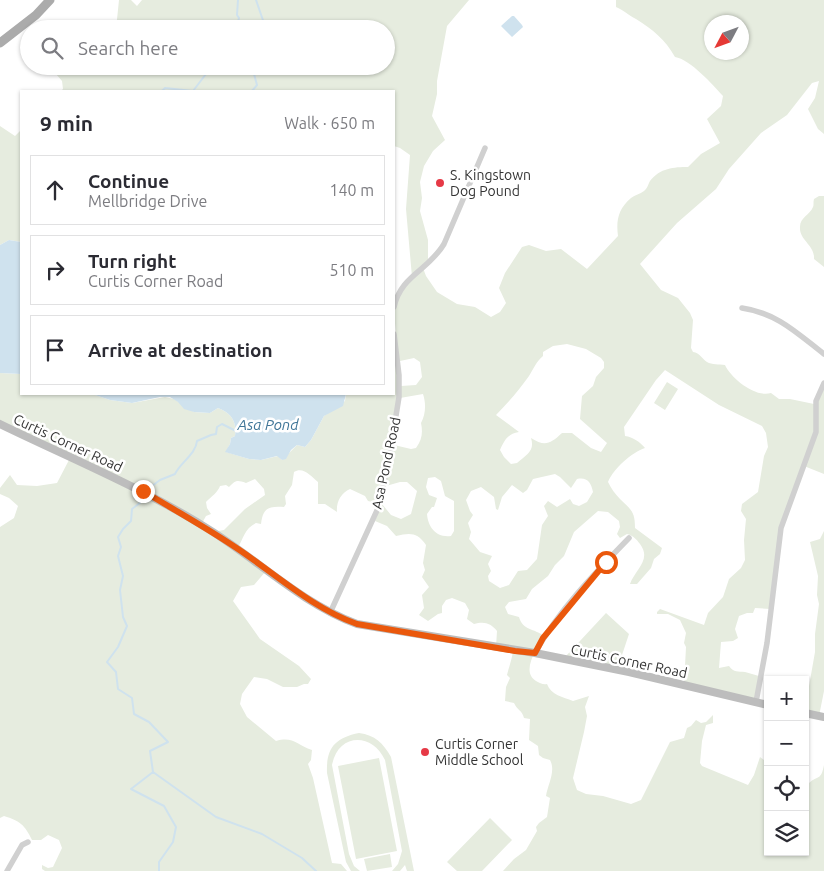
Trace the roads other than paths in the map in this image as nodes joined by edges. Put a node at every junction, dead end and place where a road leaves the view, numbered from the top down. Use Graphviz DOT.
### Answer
graph roads {
  1 [pos="50,0"];
  2 [pos="30,20"];
  3 [pos="20,27"];
  4 [pos="0,43"];
  5 [pos="485,148"];
  6 [pos="395,304"];
  7 [pos="742,308"];
  8 [pos="395,342"];
  9 [pos="824,354"];
  10 [pos="824,383"];
  11 [pos="0,424"];
  12 [pos="629,538"];
  13 [pos="330,613"];
  14 [pos="535,653"];
  15 [pos="756,702"];
  16 [pos="764,703"];
  17 [pos="809,714"];
  18 [pos="824,717"];
  19 [pos="28,842"];
  20 [pos="7,871"];
  1 -- 2 [label="main road"];
  3 -- 4 [label="main road"];
  5 -- 6 [label="street"];
  7 -- 9 [label="street"];
  8 -- 13 [label="street, Asa Pond Road"];
  10 -- 15 [label="street"];
  11 -- 13 [label="street, Curtis Corner Road"];
  12 -- 14 [label="street"];
  13 -- 14 [label="street, Curtis Corner Road"];
  14 -- 15 [label="street, Curtis Corner Road"];
  15 -- 16 [label="street, Curtis Corner Road"];
  17 -- 18 [label="street"];
  19 -- 20 [label="street"];
}
